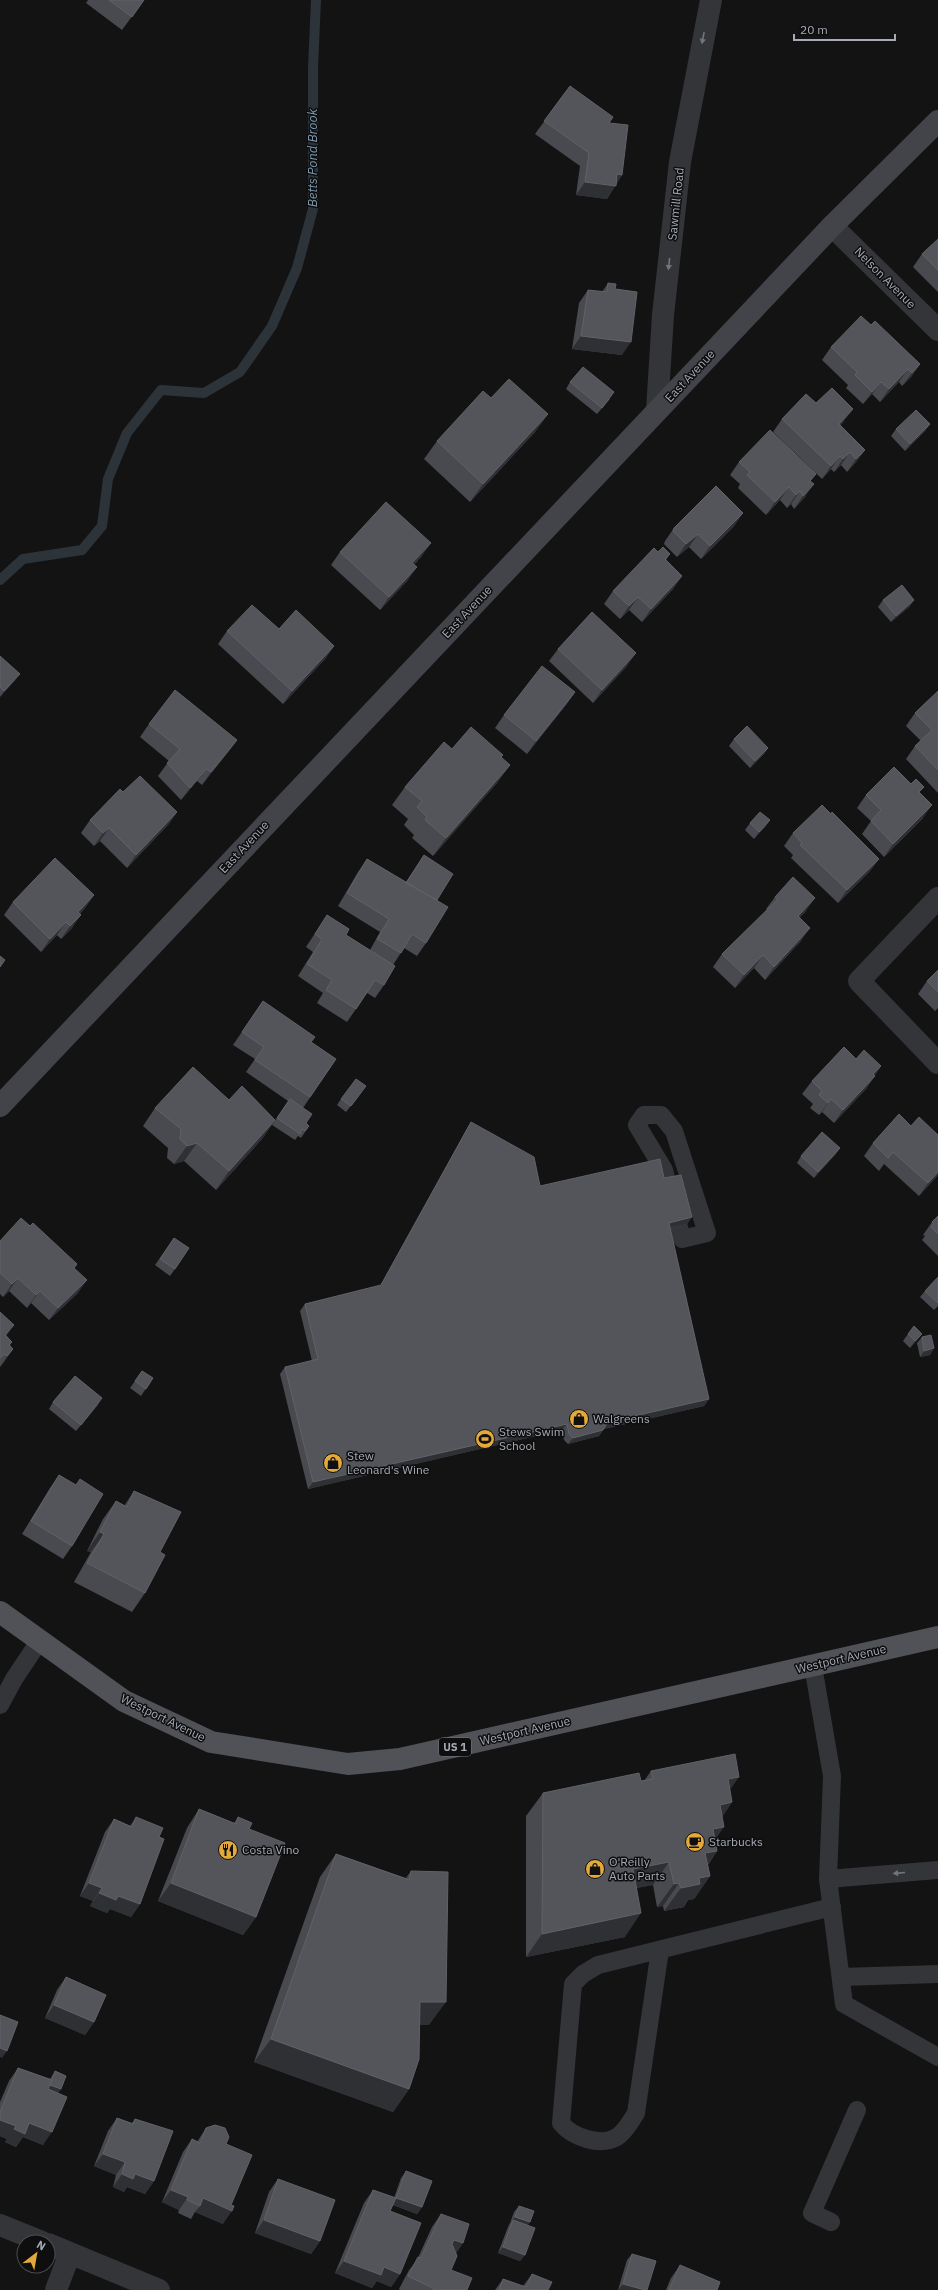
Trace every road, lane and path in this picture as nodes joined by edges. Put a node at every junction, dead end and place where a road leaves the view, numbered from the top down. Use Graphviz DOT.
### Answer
graph roads {
  1 [pos="710,0"];
  2 [pos="938,122"];
  3 [pos="832,226"];
  4 [pos="938,330"];
  5 [pos="657,410"];
  6 [pos="938,898"];
  7 [pos="938,1063"];
  8 [pos="0,1106"];
  9 [pos="707,1233"];
  10 [pos="0,1612"];
  11 [pos="938,1637"];
  12 [pos="40,1640"];
  13 [pos="813,1666"];
  14 [pos="0,1705"];
  15 [pos="938,1870"];
  16 [pos="828,1880"];
  17 [pos="832,1906"];
  18 [pos="660,1950"];
  19 [pos="938,1974"];
  20 [pos="841,1977"];
  21 [pos="938,2057"];
  22 [pos="857,2110"];
  23 [pos="831,2222"];
  24 [pos="0,2225"];
  25 [pos="22,2234"];
  26 [pos="56,2247"];
  27 [pos="70,2253"];
  28 [pos="56,2290"];
  29 [pos="159,2290"];
  1 -- 5 [label="street, Sawmill Road, one-way"];
  2 -- 3 [label="main road, East Avenue"];
  3 -- 4 [label="street, Nelson Avenue"];
  3 -- 5 [label="main road, East Avenue"];
  5 -- 8 [label="main road, East Avenue"];
  6 -- 7 [label="street"];
  9 -- 9 [label="lane"];
  10 -- 12 [label="main road, Westport Avenue / US 1"];
  11 -- 13 [label="main road, Westport Avenue / US 1"];
  12 -- 13 [label="main road, Westport Avenue / US 1"];
  12 -- 14 [label="lane"];
  13 -- 16 [label="lane"];
  15 -- 16 [label="lane, one-way"];
  16 -- 17 [label="lane"];
  17 -- 18 [label="lane"];
  17 -- 20 [label="lane"];
  18 -- 18 [label="lane"];
  19 -- 20 [label="lane"];
  20 -- 21 [label="lane"];
  22 -- 23 [label="lane"];
  24 -- 25 [label="street"];
  26 -- 27 [label="street"];
  27 -- 28 [label="street"];
  27 -- 29 [label="street"];
}
